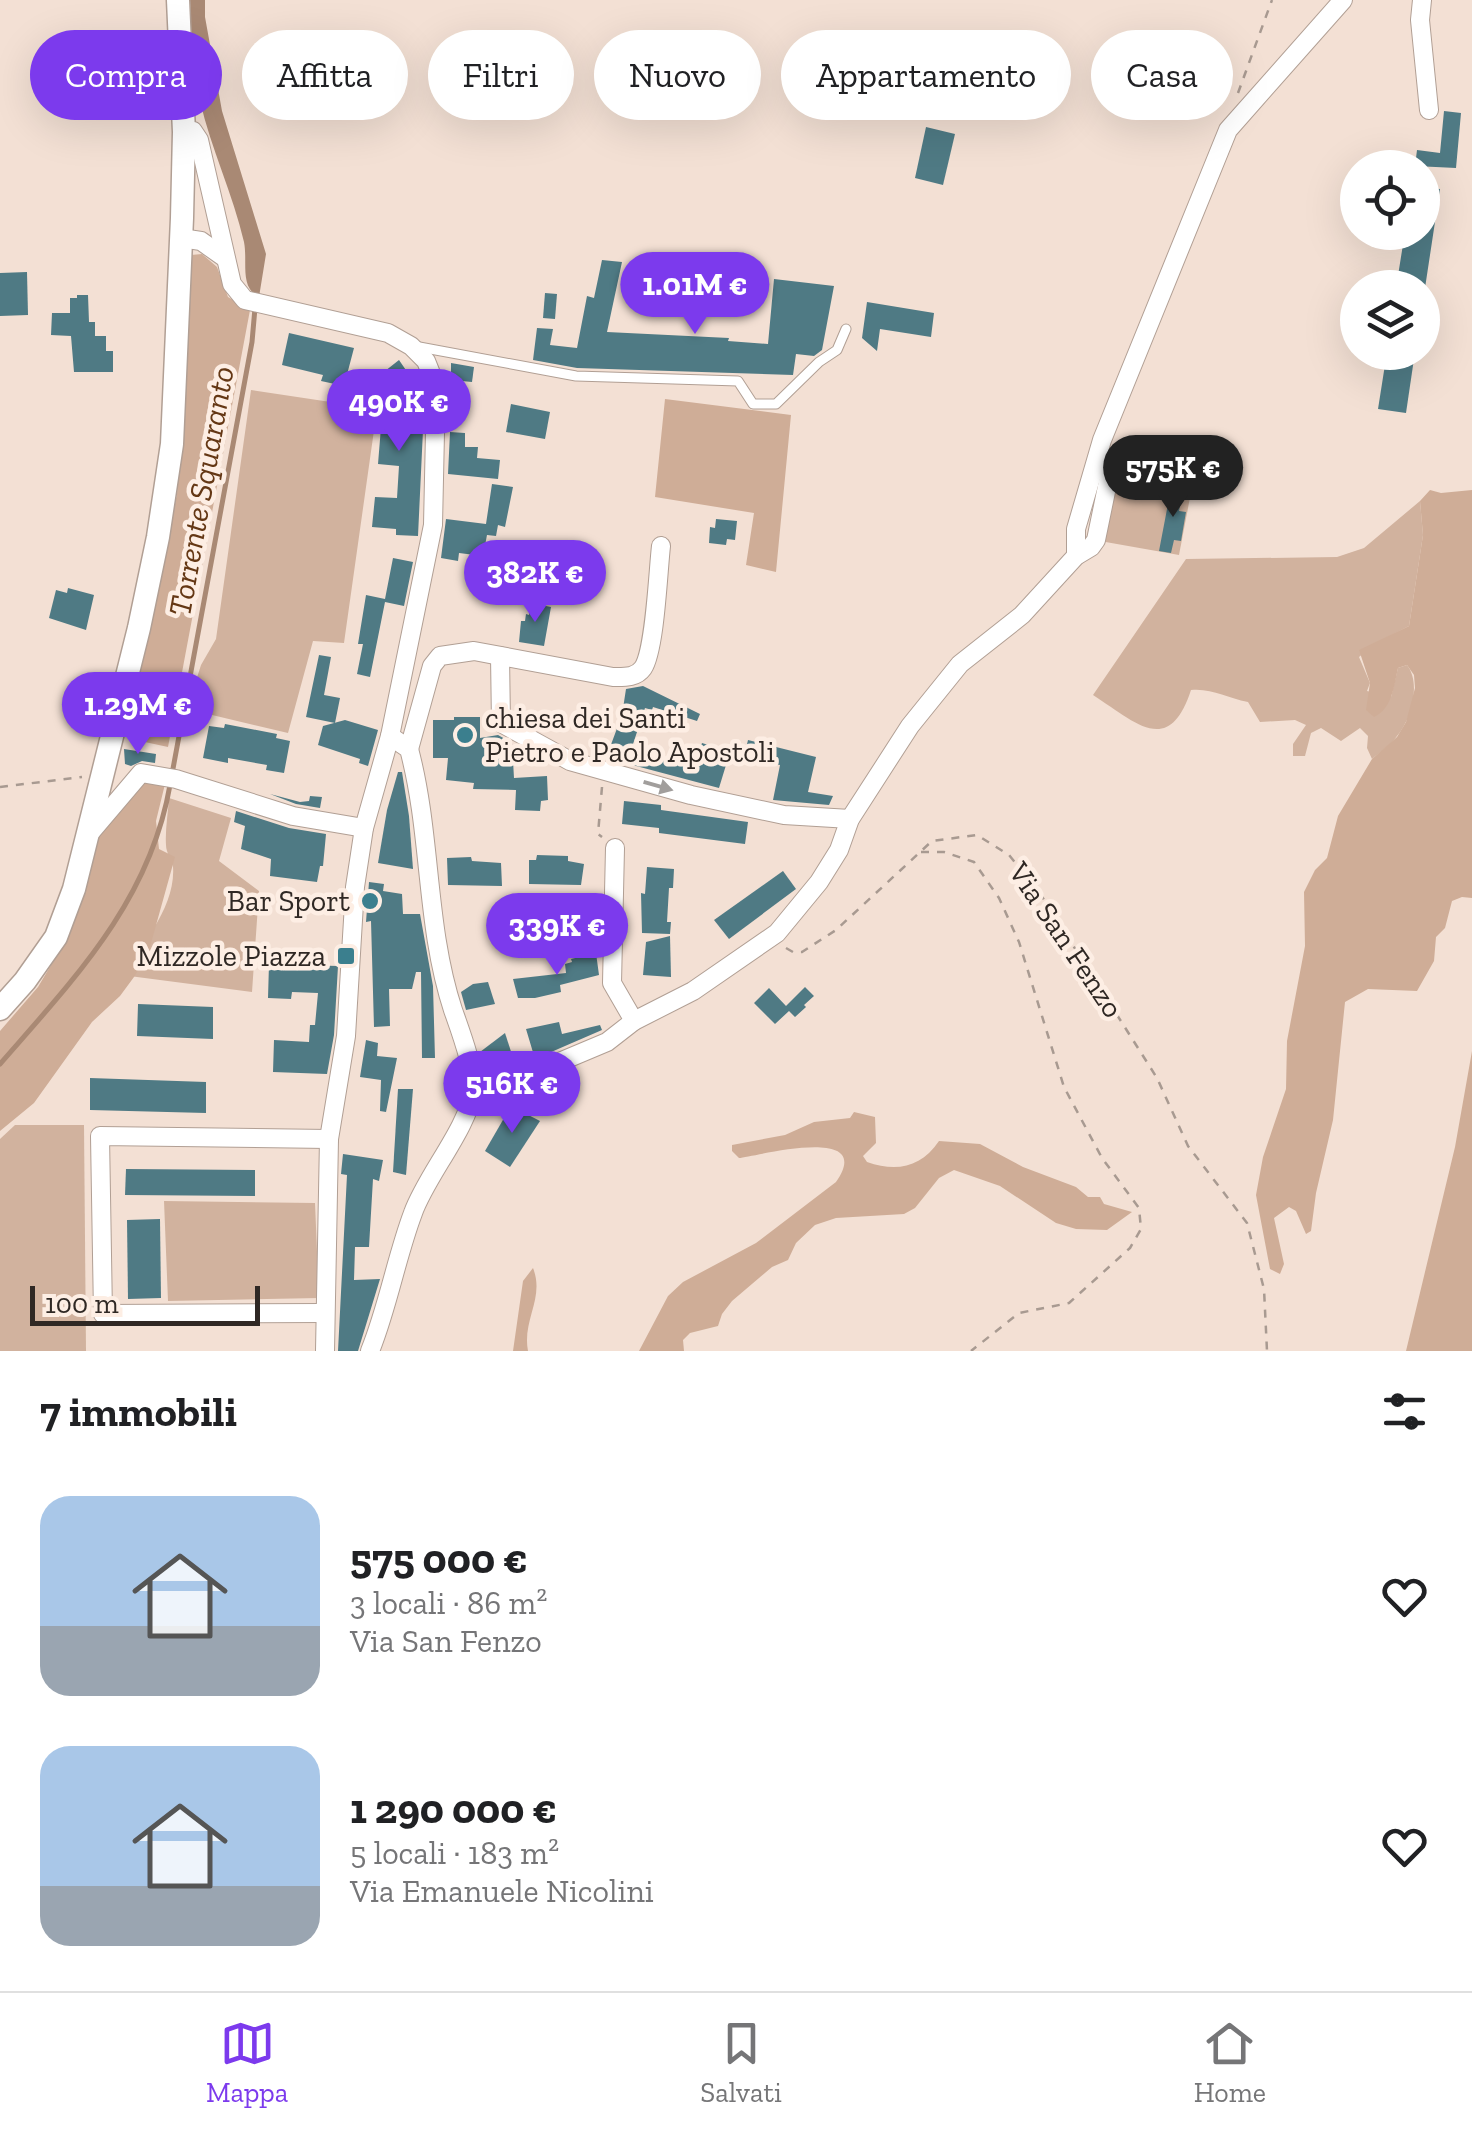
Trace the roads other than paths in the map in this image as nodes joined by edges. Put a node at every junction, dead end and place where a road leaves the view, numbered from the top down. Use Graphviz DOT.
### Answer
graph roads {
  1 [pos="178,0"];
  2 [pos="1344,0"];
  3 [pos="1422,0"];
  4 [pos="1428,110"];
  5 [pos="184,132"];
  6 [pos="181,238"];
  7 [pos="225,258"];
  8 [pos="846,329"];
  9 [pos="411,346"];
  10 [pos="1110,472"];
  11 [pos="661,546"];
  12 [pos="1076,556"];
  13 [pos="500,656"];
  14 [pos="390,736"];
  15 [pos="409,749"];
  16 [pos="850,818"];
  17 [pos="364,828"];
  18 [pos="90,834"];
  19 [pos="615,848"];
  20 [pos="0,1009"];
  21 [pos="634,1021"];
  22 [pos="474,1088"];
  23 [pos="329,1139"];
  24 [pos="326,1313"];
  25 [pos="326,1351"];
  26 [pos="370,1351"];
  1 -- 5 [label="street"];
  2 -- 12 [label="street"];
  3 -- 4 [label="street"];
  5 -- 6 [label="street"];
  5 -- 7 [label="street"];
  6 -- 7 [label="street"];
  6 -- 18 [label="street"];
  7 -- 9 [label="street"];
  8 -- 9 [label="lane"];
  9 -- 14 [label="street"];
  10 -- 12 [label="street"];
  11 -- 13 [label="street"];
  12 -- 16 [label="street"];
  13 -- 15 [label="street"];
  13 -- 16 [label="street, one-way"];
  14 -- 15 [label="street"];
  14 -- 17 [label="street"];
  15 -- 22 [label="street"];
  16 -- 21 [label="street"];
  17 -- 18 [label="street"];
  17 -- 23 [label="street"];
  18 -- 20 [label="street"];
  19 -- 21 [label="street"];
  21 -- 22 [label="street"];
  22 -- 26 [label="street"];
  23 -- 24 [label="street"];
  23 -- 24 [label="street"];
  24 -- 25 [label="street"];
}
